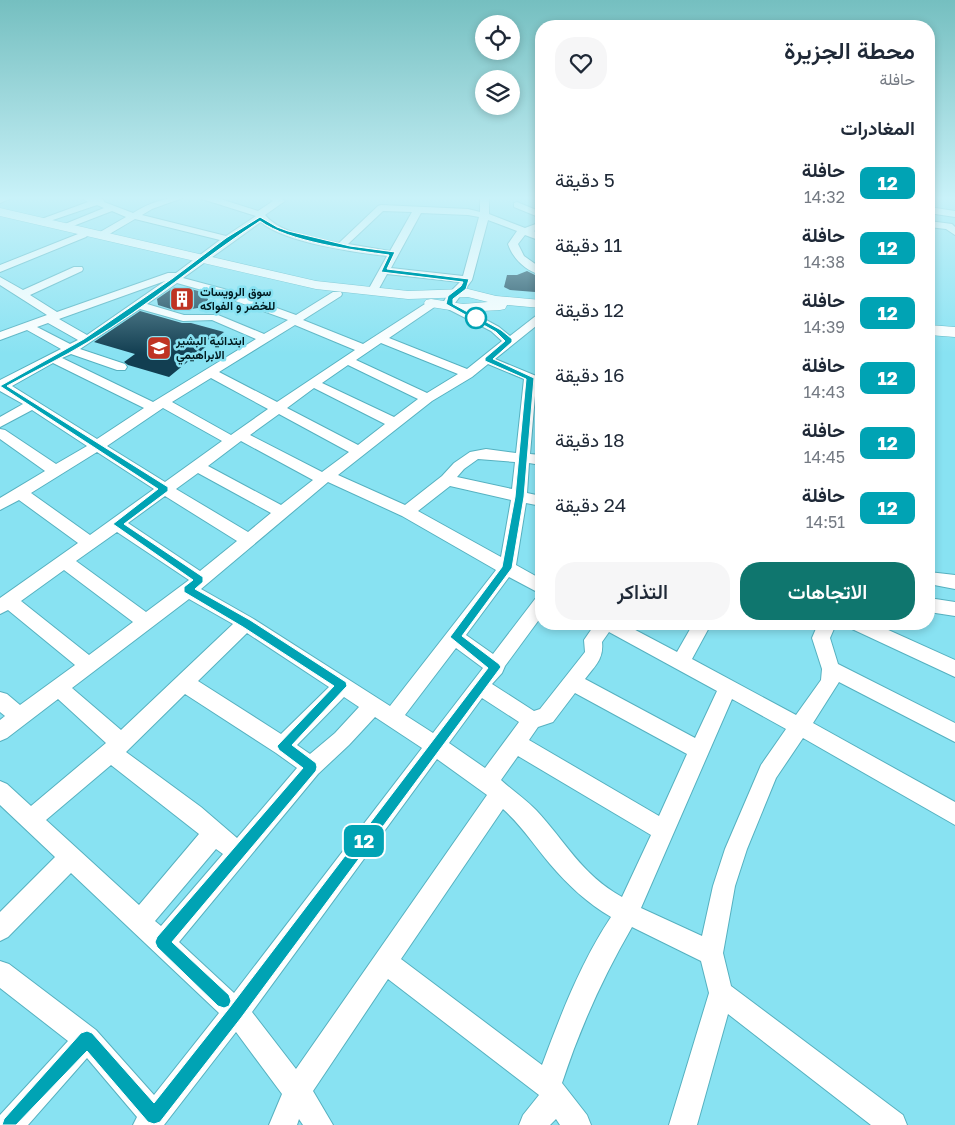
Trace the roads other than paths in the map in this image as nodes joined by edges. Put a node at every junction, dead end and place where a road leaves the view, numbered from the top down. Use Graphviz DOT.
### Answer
graph roads {
  1 [pos="48,250"];
  2 [pos="141,250"];
  3 [pos="152,250"];
  4 [pos="214,250"];
  5 [pos="363,250"];
  6 [pos="395,250"];
  7 [pos="479,250"];
  8 [pos="515,250"];
  9 [pos="392,254"];
  10 [pos="195,263"];
  11 [pos="535,268"];
  12 [pos="0,269"];
  13 [pos="78,270"];
  14 [pos="384,270"];
  15 [pos="474,270"];
  16 [pos="175,279"];
  17 [pos="0,280"];
  18 [pos="467,280"];
  19 [pos="336,292"];
  20 [pos="372,292"];
  21 [pos="23,294"];
  22 [pos="211,298"];
  23 [pos="454,300"];
  24 [pos="482,302"];
  25 [pos="432,304"];
  26 [pos="535,304"];
  27 [pos="139,305"];
  28 [pos="535,308"];
  29 [pos="193,316"];
  30 [pos="53,317"];
  31 [pos="296,321"];
  32 [pos="535,322"];
  33 [pos="27,326"];
  34 [pos="935,330"];
  35 [pos="955,332"];
  36 [pos="0,336"];
  37 [pos="935,336"];
  38 [pos="955,338"];
  39 [pos="266,339"];
  40 [pos="381,339"];
  41 [pos="512,339"];
  42 [pos="87,340"];
  43 [pos="364,349"];
  44 [pos="72,350"];
  45 [pos="52,358"];
  46 [pos="347,360"];
  47 [pos="488,360"];
  48 [pos="121,366"];
  49 [pos="211,373"];
  50 [pos="468,374"];
  51 [pos="535,380"];
  52 [pos="313,383"];
  53 [pos="1,385"];
  54 [pos="535,386"];
  55 [pos="427,398"];
  56 [pos="32,405"];
  57 [pos="159,405"];
  58 [pos="278,409"];
  59 [pos="0,423"];
  60 [pos="395,423"];
  61 [pos="0,433"];
  62 [pos="236,438"];
  63 [pos="98,446"];
  64 [pos="359,451"];
  65 [pos="522,458"];
  66 [pos="535,459"];
  67 [pos="197,466"];
  68 [pos="56,471"];
  69 [pos="325,478"];
  70 [pos="447,480"];
  71 [pos="164,489"];
  72 [pos="20,493"];
  73 [pos="519,497"];
  74 [pos="535,500"];
  75 [pos="0,505"];
  76 [pos="282,512"];
  77 [pos="407,512"];
  78 [pos="118,524"];
  79 [pos="248,540"];
  80 [pos="90,543"];
  81 [pos="64,561"];
  82 [pos="507,568"];
  83 [pos="935,579"];
  84 [pos="955,582"];
  85 [pos="194,584"];
  86 [pos="535,584"];
  87 [pos="5,604"];
  88 [pos="935,606"];
  89 [pos="955,609"];
  90 [pos="535,612"];
  91 [pos="146,622"];
  92 [pos="246,624"];
  93 [pos="602,630"];
  94 [pos="619,630"];
  95 [pos="699,630"];
  96 [pos="824,630"];
  97 [pos="871,630"];
  98 [pos="455,637"];
  99 [pos="681,662"];
  100 [pos="88,665"];
  101 [pos="496,667"];
  102 [pos="830,669"];
  103 [pos="955,669"];
  104 [pos="183,682"];
  105 [pos="573,682"];
  106 [pos="342,686"];
  107 [pos="480,686"];
  108 [pos="728,687"];
  109 [pos="58,688"];
  110 [pos="0,700"];
  111 [pos="372,706"];
  112 [pos="20,717"];
  113 [pos="392,718"];
  114 [pos="532,720"];
  115 [pos="800,726"];
  116 [pos="0,732"];
  117 [pos="955,733"];
  118 [pos="515,743"];
  119 [pos="283,746"];
  120 [pos="436,746"];
  121 [pos="116,747"];
  122 [pos="698,750"];
  123 [pos="311,767"];
  124 [pos="494,788"];
  125 [pos="0,791"];
  126 [pos="955,814"];
  127 [pos="30,820"];
  128 [pos="663,830"];
  129 [pos="214,834"];
  130 [pos="239,854"];
  131 [pos="70,858"];
  132 [pos="627,913"];
  133 [pos="140,921"];
  134 [pos="0,929"];
  135 [pos="162,942"];
  136 [pos="711,953"];
  137 [pos="386,963"];
  138 [pos="0,973"];
  139 [pos="720,993"];
  140 [pos="236,1012"];
  141 [pos="87,1039"];
  142 [pos="297,1090"];
  143 [pos="552,1092"];
  144 [pos="151,1120"];
  145 [pos="10,1125"];
  146 [pos="283,1125"];
  147 [pos="320,1125"];
  148 [pos="533,1125"];
  149 [pos="577,1125"];
  150 [pos="683,1125"];
  151 [pos="892,1125"];
  1 -- 12 [label="street"];
  2 -- 10 [label="main road"];
  3 -- 10 [label="main road"];
  4 -- 10 [label="street"];
  5 -- 9 [label="street"];
  6 -- 9 [label="street"];
  7 -- 15 [label="street"];
  8 -- 11 [label="street"];
  9 -- 14 [label="street"];
  10 -- 16 [label="street"];
  10 -- 19 [label="main road"];
  10 -- 30 [label="street"];
  13 -- 21 [label="street"];
  14 -- 18 [label="street"];
  14 -- 20 [label="street"];
  15 -- 18 [label="street"];
  15 -- 24 [label="street"];
  16 -- 22 [label="street"];
  16 -- 27 [label="street"];
  17 -- 21 [label="street"];
  18 -- 23 [label="street"];
  19 -- 20 [label="main road"];
  19 -- 25 [label="main road"];
  19 -- 31 [label="street"];
  20 -- 23 [label="main road"];
  21 -- 30 [label="street"];
  22 -- 29 [label="street"];
  22 -- 31 [label="street"];
  23 -- 24 [label="main road"];
  23 -- 25 [label="main road"];
  23 -- 41 [label="street"];
  24 -- 26 [label="main road"];
  24 -- 28 [label="main road"];
  24 -- 41 [label="street"];
  25 -- 40 [label="street"];
  27 -- 29 [label="street"];
  27 -- 42 [label="street"];
  29 -- 39 [label="street"];
  30 -- 33 [label="street"];
  30 -- 42 [label="street"];
  31 -- 39 [label="street"];
  31 -- 43 [label="street"];
  32 -- 41 [label="street"];
  33 -- 36 [label="street"];
  33 -- 44 [label="street"];
  34 -- 35 [label="main road"];
  37 -- 38 [label="main road"];
  39 -- 49 [label="street"];
  40 -- 43 [label="street"];
  40 -- 50 [label="street"];
  41 -- 47 [label="street"];
  42 -- 44 [label="street"];
  43 -- 46 [label="street"];
  44 -- 45 [label="street"];
  44 -- 48 [label="street"];
  45 -- 53 [label="street"];
  45 -- 57 [label="street"];
  46 -- 52 [label="street"];
  46 -- 55 [label="street"];
  47 -- 50 [label="street"];
  47 -- 51 [label="street"];
  49 -- 57 [label="street"];
  49 -- 58 [label="street"];
  50 -- 55 [label="street"];
  52 -- 58 [label="street"];
  52 -- 60 [label="street"];
  53 -- 56 [label="street"];
  54 -- 65 [label="street"];
  55 -- 60 [label="street"];
  56 -- 59 [label="street"];
  56 -- 63 [label="street"];
  57 -- 62 [label="street"];
  57 -- 63 [label="street"];
  58 -- 62 [label="street"];
  58 -- 64 [label="street"];
  60 -- 64 [label="street"];
  61 -- 68 [label="street"];
  62 -- 67 [label="street"];
  62 -- 69 [label="street"];
  63 -- 68 [label="street"];
  63 -- 71 [label="street"];
  64 -- 69 [label="street"];
  65 -- 66 [label="street"];
  65 -- 70 [label="street"];
  65 -- 73 [label="street"];
  67 -- 71 [label="street"];
  67 -- 76 [label="street"];
  68 -- 72 [label="street"];
  69 -- 76 [label="street"];
  69 -- 77 [label="street"];
  70 -- 73 [label="street"];
  70 -- 77 [label="street"];
  71 -- 78 [label="street"];
  71 -- 79 [label="street"];
  72 -- 75 [label="street"];
  72 -- 80 [label="street"];
  73 -- 74 [label="street"];
  73 -- 82 [label="street"];
  76 -- 79 [label="street"];
  77 -- 82 [label="street"];
  78 -- 80 [label="street"];
  78 -- 85 [label="street"];
  79 -- 85 [label="street"];
  80 -- 81 [label="street"];
  81 -- 87 [label="street"];
  81 -- 91 [label="street"];
  82 -- 86 [label="street"];
  82 -- 98 [label="street"];
  83 -- 84 [label="street"];
  85 -- 91 [label="street"];
  85 -- 92 [label="street"];
  87 -- 100 [label="street"];
  88 -- 89 [label="street"];
  90 -- 101 [label="street"];
  91 -- 100 [label="street"];
  92 -- 104 [label="street"];
  92 -- 106 [label="street"];
  93 -- 105 [label="street"];
  94 -- 99 [label="street"];
  95 -- 99 [label="street"];
  96 -- 102 [label="street"];
  97 -- 103 [label="street"];
  98 -- 101 [label="street"];
  98 -- 113 [label="street"];
  99 -- 108 [label="street"];
  100 -- 109 [label="street"];
  101 -- 107 [label="street"];
  102 -- 115 [label="street"];
  102 -- 117 [label="street"];
  104 -- 119 [label="street"];
  104 -- 121 [label="street"];
  105 -- 114 [label="street"];
  105 -- 122 [label="street"];
  106 -- 111 [label="street"];
  106 -- 119 [label="street"];
  107 -- 114 [label="street"];
  107 -- 120 [label="street"];
  108 -- 115 [label="street"];
  108 -- 122 [label="street"];
  109 -- 112 [label="street"];
  109 -- 121 [label="street"];
  110 -- 112 [label="street"];
  111 -- 113 [label="street"];
  111 -- 123 [label="street"];
  112 -- 116 [label="street"];
  113 -- 120 [label="street"];
  114 -- 118 [label="street"];
  115 -- 126 [label="street"];
  115 -- 136 [label="street"];
  118 -- 124 [label="street"];
  118 -- 128 [label="street"];
  119 -- 123 [label="street"];
  120 -- 124 [label="street"];
  120 -- 140 [label="street"];
  121 -- 127 [label="street"];
  121 -- 129 [label="street"];
  122 -- 128 [label="street"];
  123 -- 130 [label="street"];
  124 -- 132 [label="street"];
  124 -- 137 [label="street"];
  125 -- 127 [label="street"];
  127 -- 131 [label="street"];
  128 -- 132 [label="street"];
  129 -- 130 [label="street"];
  129 -- 133 [label="street"];
  130 -- 135 [label="street"];
  131 -- 133 [label="street"];
  131 -- 134 [label="street"];
  132 -- 136 [label="street"];
  132 -- 143 [label="street"];
  133 -- 135 [label="street"];
  135 -- 140 [label="street"];
  136 -- 139 [label="street"];
  137 -- 142 [label="street"];
  137 -- 143 [label="street"];
  138 -- 141 [label="street"];
  139 -- 150 [label="street"];
  139 -- 151 [label="street"];
  140 -- 142 [label="street"];
  140 -- 144 [label="street"];
  141 -- 144 [label="street"];
  141 -- 145 [label="street"];
  142 -- 146 [label="street"];
  142 -- 147 [label="street"];
  143 -- 148 [label="street"];
  143 -- 149 [label="street"];
}
